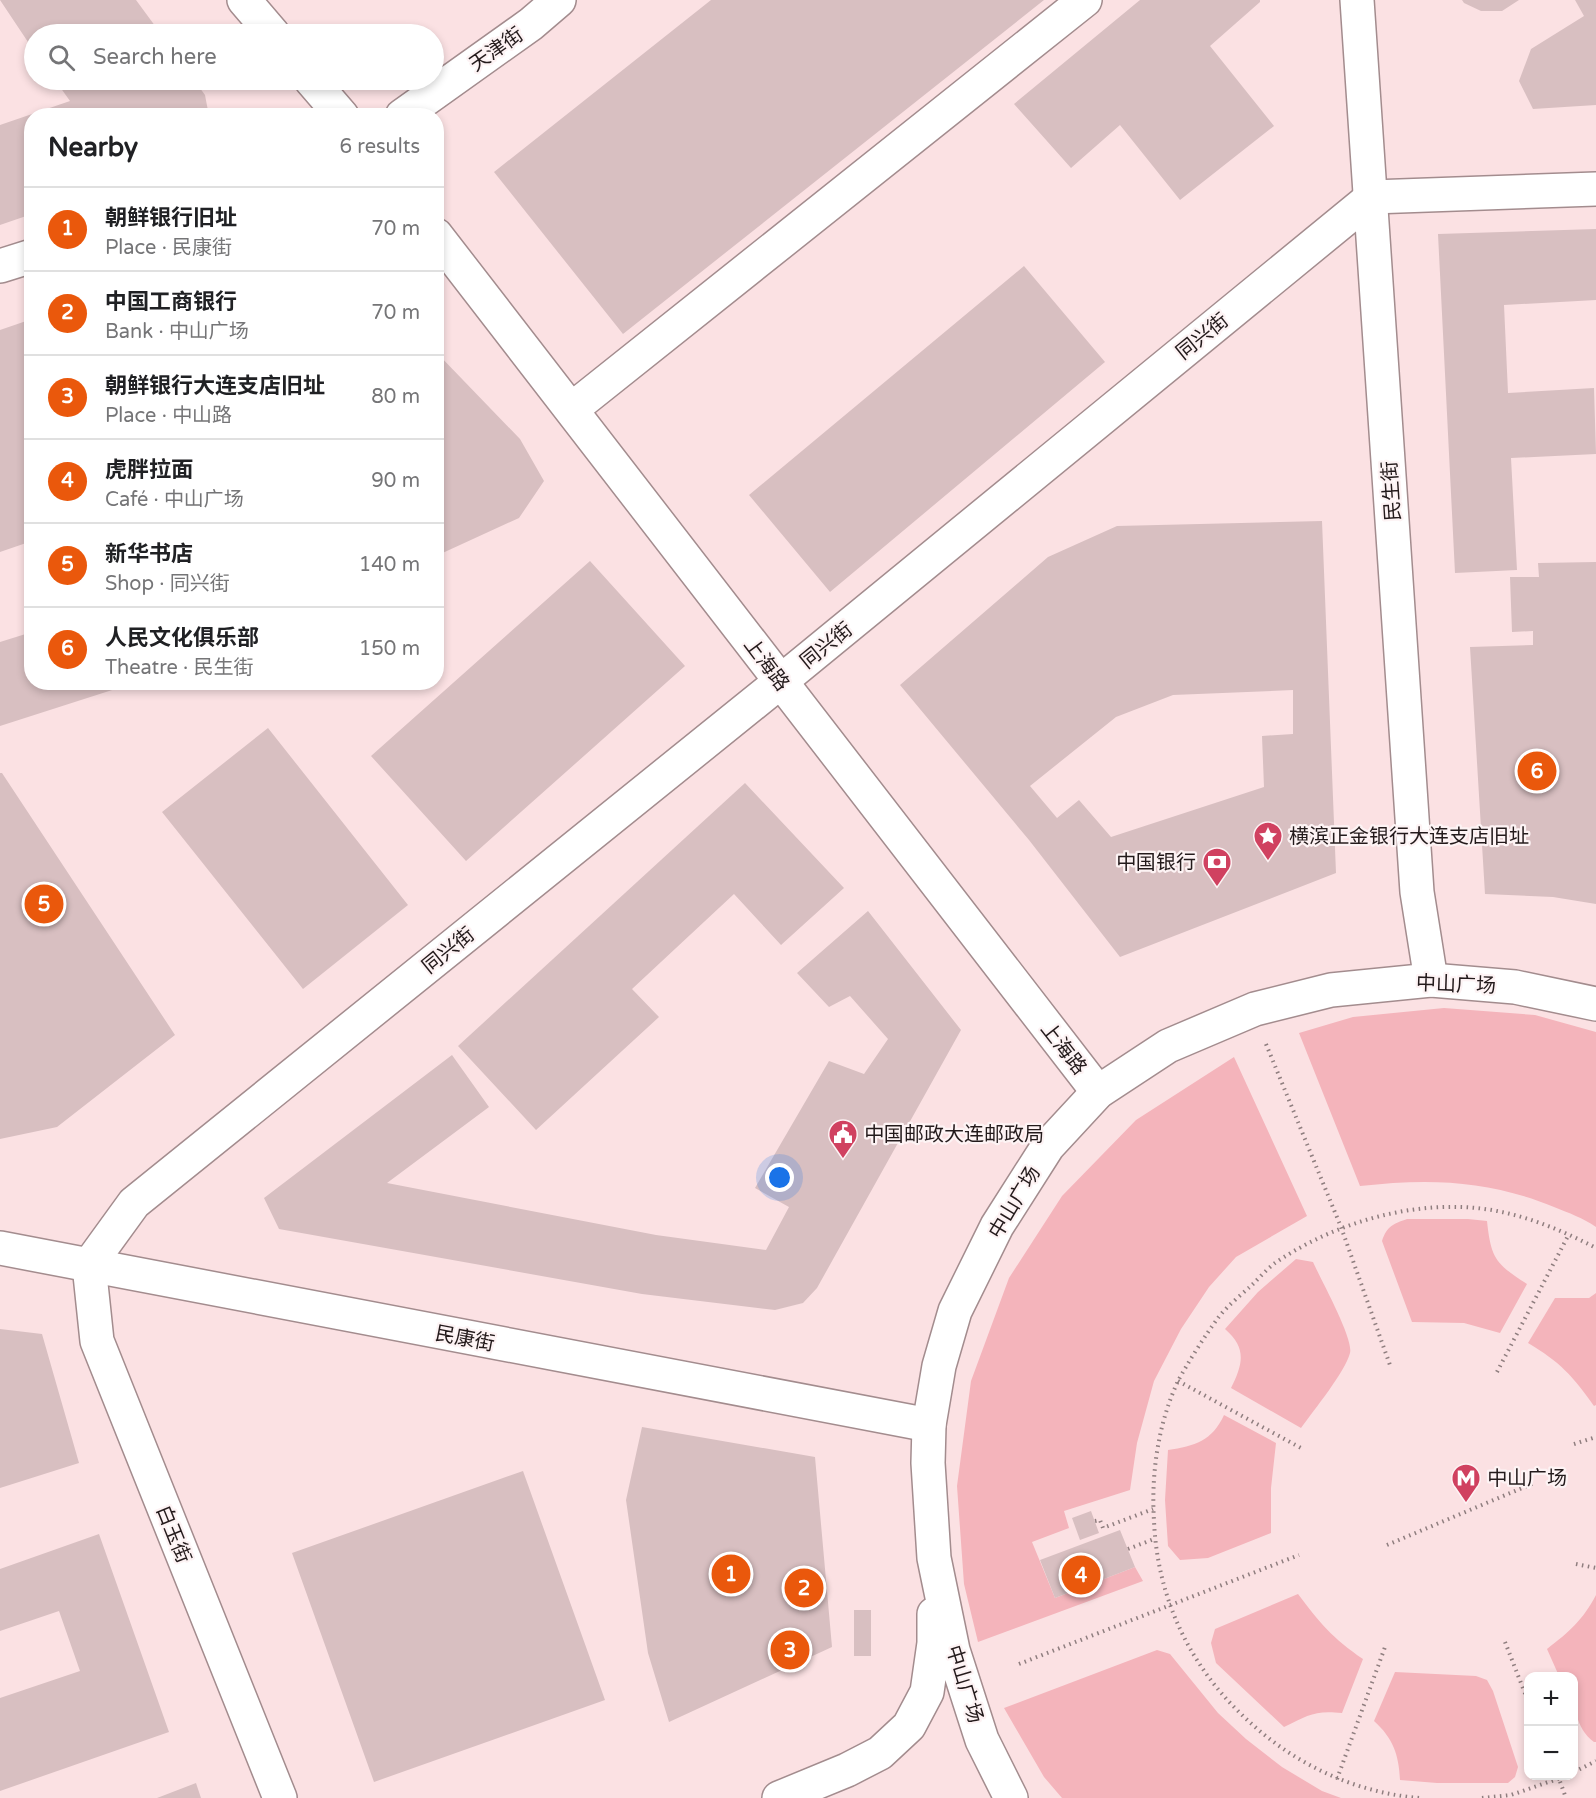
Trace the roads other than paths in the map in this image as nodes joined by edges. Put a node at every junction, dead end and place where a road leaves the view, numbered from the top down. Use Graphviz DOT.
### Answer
graph roads {
  1 [pos="244,0"];
  2 [pos="559,0"];
  3 [pos="1085,0"];
  4 [pos="1357,0"];
  5 [pos="264,24"];
  6 [pos="444,86"];
  7 [pos="320,90"];
  8 [pos="438,90"];
  9 [pos="335,108"];
  10 [pos="413,108"];
  11 [pos="1596,189"];
  12 [pos="1372,197"];
  13 [pos="444,245"];
  14 [pos="24,258"];
  15 [pos="0,266"];
  16 [pos="572,409"];
  17 [pos="780,682"];
  18 [pos="1431,980"];
  19 [pos="1596,1004"];
  20 [pos="1098,1092"];
  21 [pos="0,1248"];
  22 [pos="89,1265"];
  23 [pos="929,1425"];
  24 [pos="934,1558"];
  25 [pos="280,1798"];
  26 [pos="780,1798"];
  27 [pos="1011,1798"];
  1 -- 5 [label="street"];
  2 -- 6 [label="street, 天津街"];
  3 -- 16 [label="street"];
  4 -- 12 [label="street, 民生街"];
  7 -- 9 [label="street"];
  8 -- 10 [label="street, 天津街"];
  11 -- 12 [label="street"];
  12 -- 17 [label="street, 同兴街"];
  12 -- 18 [label="street, 民生街"];
  13 -- 16 [label="street, 上海路"];
  14 -- 15 [label="street"];
  16 -- 17 [label="street, 上海路"];
  17 -- 20 [label="street, 上海路"];
  17 -- 22 [label="street, 同兴街"];
  18 -- 19 [label="street, 中山广场"];
  18 -- 20 [label="street, 中山广场"];
  20 -- 23 [label="street, 中山广场"];
  21 -- 22 [label="street, 民康街"];
  22 -- 23 [label="street, 民康街"];
  22 -- 25 [label="street, 白玉街"];
  23 -- 24 [label="street, 中山广场"];
  24 -- 26 [label="street"];
  24 -- 27 [label="street, 中山广场"];
}
